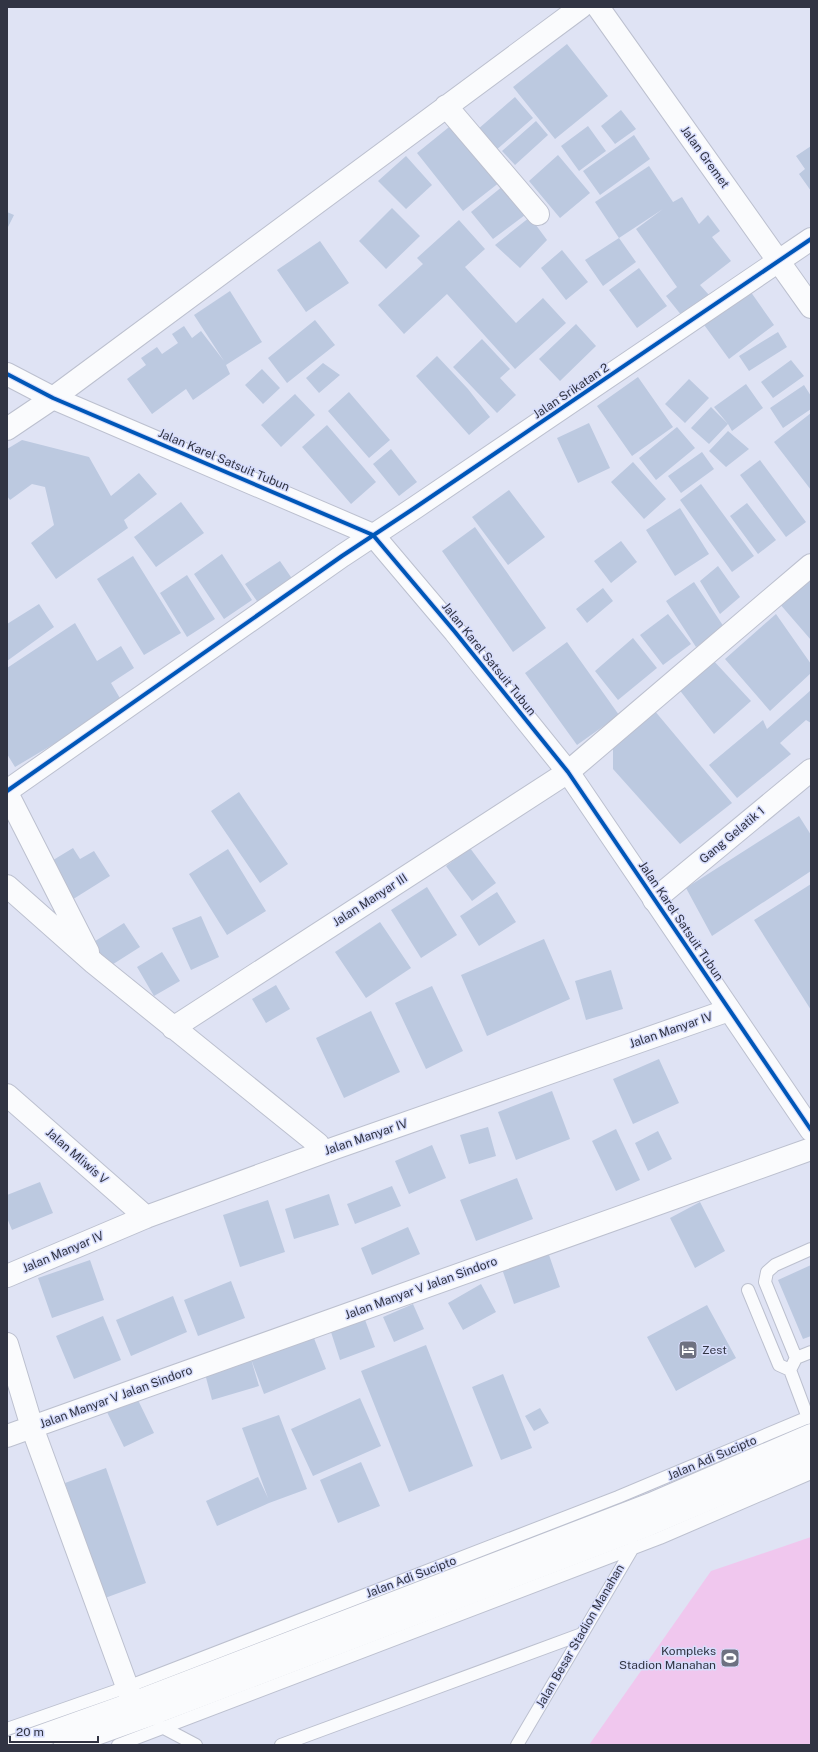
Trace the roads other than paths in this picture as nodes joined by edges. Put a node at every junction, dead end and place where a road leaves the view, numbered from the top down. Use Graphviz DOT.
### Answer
graph roads {
  1 [pos="581,7"];
  2 [pos="598,7"];
  3 [pos="446,106"];
  4 [pos="538,214"];
  5 [pos="811,239"];
  6 [pos="780,262"];
  7 [pos="811,307"];
  8 [pos="7,374"];
  9 [pos="53,398"];
  10 [pos="7,429"];
  11 [pos="372,535"];
  12 [pos="811,565"];
  13 [pos="811,770"];
  14 [pos="568,772"];
  15 [pos="7,792"];
  16 [pos="7,886"];
  17 [pos="654,900"];
  18 [pos="94,963"];
  19 [pos="729,1010"];
  20 [pos="173,1028"];
  21 [pos="7,1095"];
  22 [pos="811,1130"];
  23 [pos="318,1144"];
  24 [pos="811,1149"];
  25 [pos="146,1217"];
  26 [pos="811,1249"];
  27 [pos="7,1276"];
  28 [pos="748,1290"];
  29 [pos="7,1344"];
  30 [pos="811,1352"];
  31 [pos="796,1358"];
  32 [pos="790,1370"];
  33 [pos="810,1423"];
  34 [pos="32,1427"];
  35 [pos="7,1436"];
  36 [pos="811,1456"];
  37 [pos="811,1473"];
  38 [pos="643,1527"];
  39 [pos="633,1548"];
  40 [pos="582,1634"];
  41 [pos="135,1702"];
  42 [pos="165,1728"];
  43 [pos="7,1729"];
  44 [pos="16,1745"];
  45 [pos="65,1745"];
  46 [pos="118,1745"];
  47 [pos="196,1745"];
  48 [pos="281,1745"];
  49 [pos="517,1745"];
  1 -- 3 [label="street"];
  2 -- 6 [label="street, Jalan Gremet"];
  3 -- 4 [label="street"];
  3 -- 9 [label="street"];
  5 -- 6 [label="street, Jalan Srikatan 2"];
  6 -- 7 [label="street, Jalan Gremet"];
  6 -- 11 [label="street, Jalan Srikatan 2"];
  8 -- 9 [label="street, Jalan Karel Satsuit Tubun"];
  9 -- 10 [label="street"];
  9 -- 11 [label="street, Jalan Karel Satsuit Tubun"];
  11 -- 14 [label="street, Jalan Karel Satsuit Tubun"];
  11 -- 15 [label="street, Jalan Srikatan 2"];
  12 -- 14 [label="street, Jalan Manyar III"];
  13 -- 17 [label="street, Gang Gelatik 1"];
  14 -- 17 [label="street, Jalan Karel Satsuit Tubun"];
  14 -- 20 [label="street, Jalan Manyar III"];
  15 -- 18 [label="street"];
  16 -- 18 [label="street"];
  17 -- 19 [label="street, Jalan Karel Satsuit Tubun"];
  18 -- 20 [label="street"];
  19 -- 22 [label="street, Jalan Karel Satsuit Tubun"];
  19 -- 25 [label="street, Jalan Manyar IV"];
  20 -- 23 [label="street"];
  21 -- 25 [label="street, Jalan Mliwis V"];
  24 -- 34 [label="street, Jalan Manyar V Jalan Sindoro"];
  25 -- 27 [label="street, Jalan Manyar IV"];
  26 -- 31 [label="lane"];
  28 -- 32 [label="lane"];
  29 -- 34 [label="street"];
  30 -- 31 [label="lane"];
  31 -- 32 [label="lane"];
  32 -- 33 [label="lane"];
  33 -- 41 [label="street, Jalan Adi Sucipto"];
  34 -- 35 [label="street, Jalan Manyar V Jalan Sindoro"];
  34 -- 41 [label="street"];
  36 -- 38 [label="street, Jalan Adi Sucipto"];
  37 -- 39 [label="lane"];
  38 -- 39 [label="lane, Jalan Besar Stadion Manahan"];
  38 -- 41 [label="street, Jalan Adi Sucipto"];
  39 -- 40 [label="lane, Jalan Besar Stadion Manahan"];
  39 -- 42 [label="lane"];
  40 -- 48 [label="lane"];
  40 -- 49 [label="lane, Jalan Besar Stadion Manahan"];
  41 -- 42 [label="lane"];
  41 -- 43 [label="lane, Jalan Adi Sucipto"];
  41 -- 44 [label="street, Jalan Adi Sucipto"];
  41 -- 45 [label="street, Jalan Adi Sucipto"];
  42 -- 46 [label="lane"];
  42 -- 47 [label="lane"];
}
